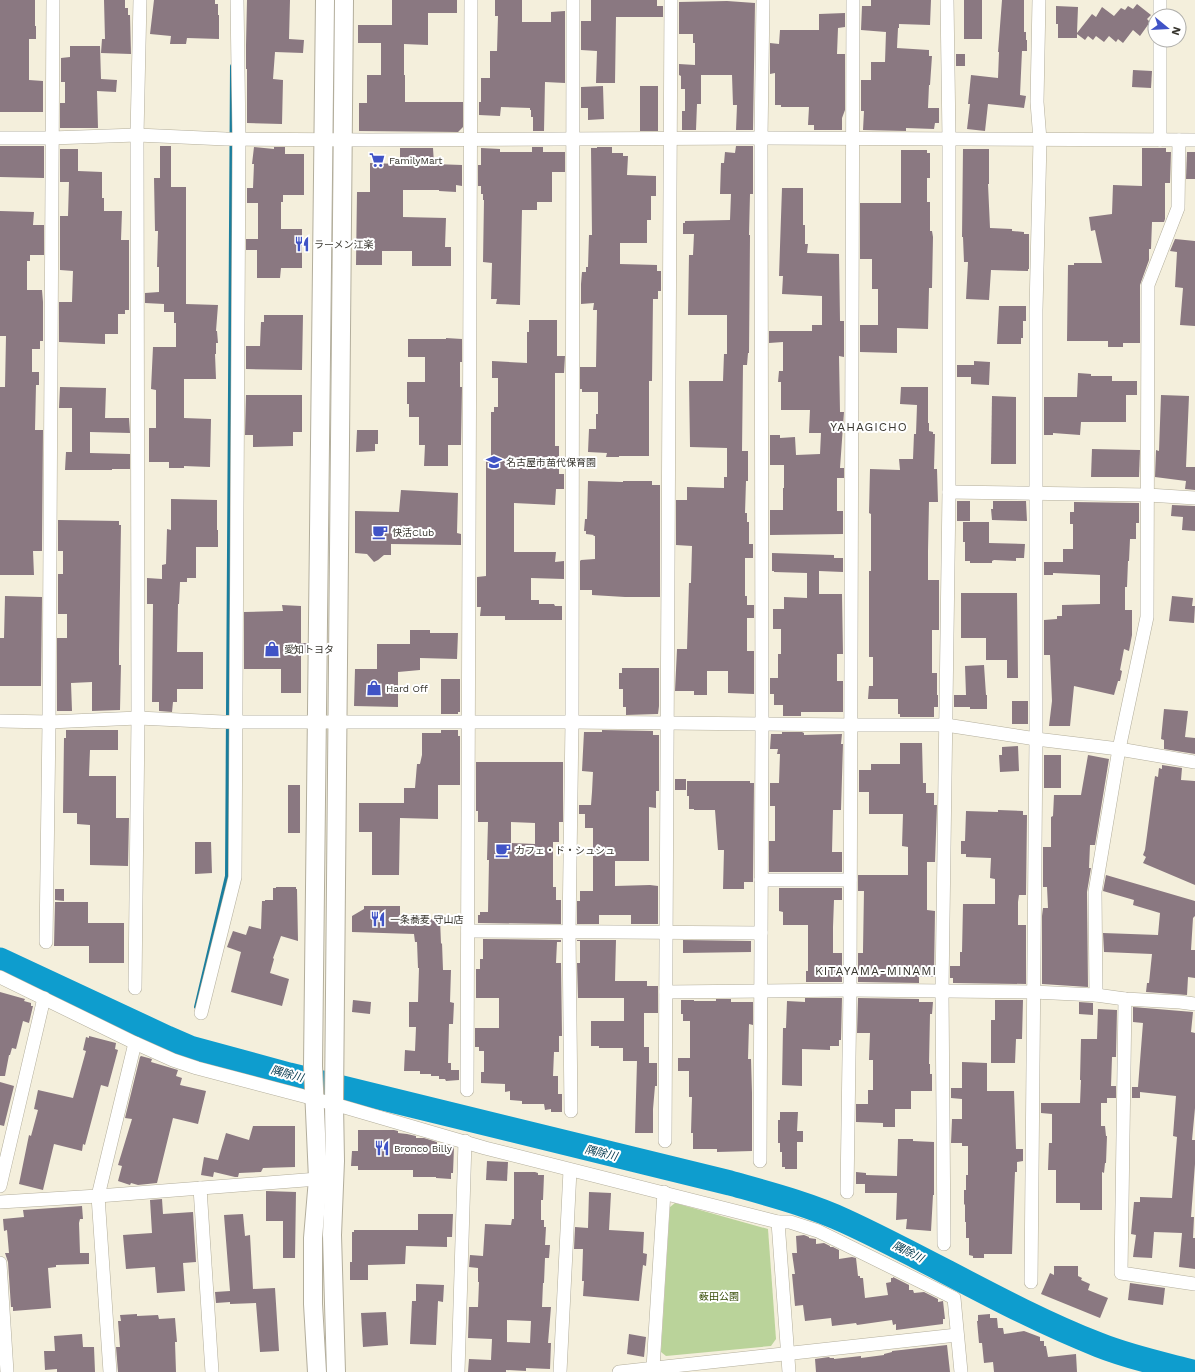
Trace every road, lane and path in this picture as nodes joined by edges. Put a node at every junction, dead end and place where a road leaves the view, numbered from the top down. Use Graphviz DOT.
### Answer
graph roads {
  1 [pos="53,0"];
  2 [pos="140,0"];
  3 [pos="237,0"];
  4 [pos="325,0"];
  5 [pos="344,0"];
  6 [pos="471,0"];
  7 [pos="573,0"];
  8 [pos="671,0"];
  9 [pos="763,0"];
  10 [pos="854,0"];
  11 [pos="947,0"];
  12 [pos="1039,0"];
  13 [pos="1160,48"];
  14 [pos="137,135"];
  15 [pos="0,138"];
  16 [pos="51,138"];
  17 [pos="235,138"];
  18 [pos="470,138"];
  19 [pos="573,138"];
  20 [pos="761,138"];
  21 [pos="323,139"];
  22 [pos="343,139"];
  23 [pos="671,139"];
  24 [pos="949,139"];
  25 [pos="854,140"];
  26 [pos="1040,140"];
  27 [pos="1160,140"];
  28 [pos="1179,140"];
  29 [pos="1195,140"];
  30 [pos="949,492"];
  31 [pos="1036,493"];
  32 [pos="1148,495"];
  33 [pos="1195,498"];
  34 [pos="138,718"];
  35 [pos="0,721"];
  36 [pos="49,722"];
  37 [pos="232,722"];
  38 [pos="317,722"];
  39 [pos="337,722"];
  40 [pos="469,722"];
  41 [pos="572,722"];
  42 [pos="667,724"];
  43 [pos="762,725"];
  44 [pos="851,725"];
  45 [pos="946,725"];
  46 [pos="1036,740"];
  47 [pos="1118,749"];
  48 [pos="1195,762"];
  49 [pos="761,880"];
  50 [pos="850,880"];
  51 [pos="468,931"];
  52 [pos="569,932"];
  53 [pos="666,932"];
  54 [pos="761,933"];
  55 [pos="46,942"];
  56 [pos="0,976"];
  57 [pos="135,988"];
  58 [pos="850,990"];
  59 [pos="760,991"];
  60 [pos="942,991"];
  61 [pos="666,992"];
  62 [pos="1033,992"];
  63 [pos="1096,995"];
  64 [pos="44,998"];
  65 [pos="1125,999"];
  66 [pos="1195,1004"];
  67 [pos="201,1013"];
  68 [pos="135,1043"];
  69 [pos="467,1090"];
  70 [pos="315,1099"];
  71 [pos="334,1104"];
  72 [pos="571,1111"];
  73 [pos="465,1141"];
  74 [pos="665,1141"];
  75 [pos="760,1161"];
  76 [pos="570,1170"];
  77 [pos="318,1179"];
  78 [pos="0,1186"];
  79 [pos="200,1188"];
  80 [pos="664,1192"];
  81 [pos="847,1192"];
  82 [pos="98,1196"];
  83 [pos="0,1202"];
  84 [pos="778,1222"];
  85 [pos="944,1244"];
  86 [pos="0,1264"];
  87 [pos="1031,1282"];
  88 [pos="1195,1284"];
  89 [pos="957,1335"];
  90 [pos="788,1353"];
  91 [pos="653,1368"];
  92 [pos="7,1372"];
  93 [pos="110,1372"];
  94 [pos="212,1372"];
  95 [pos="317,1372"];
  96 [pos="336,1372"];
  97 [pos="458,1372"];
  98 [pos="560,1372"];
  99 [pos="619,1372"];
  100 [pos="789,1372"];
  101 [pos="961,1372"];
  1 -- 16 [label="street"];
  2 -- 14 [label="street"];
  3 -- 17 [label="street"];
  4 -- 21 [label="street"];
  5 -- 22 [label="street"];
  6 -- 18 [label="street"];
  7 -- 19 [label="street"];
  8 -- 23 [label="street"];
  9 -- 20 [label="street"];
  10 -- 25 [label="street"];
  11 -- 24 [label="street"];
  12 -- 26 [label="street"];
  13 -- 27 [label="street"];
  14 -- 16 [label="street"];
  14 -- 17 [label="street"];
  14 -- 34 [label="street"];
  15 -- 16 [label="street"];
  16 -- 36 [label="street"];
  17 -- 21 [label="street"];
  17 -- 37 [label="street"];
  18 -- 19 [label="street"];
  18 -- 22 [label="street"];
  18 -- 40 [label="street"];
  19 -- 23 [label="street"];
  19 -- 41 [label="street"];
  20 -- 23 [label="street"];
  20 -- 25 [label="street"];
  20 -- 43 [label="street"];
  21 -- 22 [label="street"];
  21 -- 38 [label="street"];
  22 -- 39 [label="street"];
  23 -- 42 [label="street"];
  24 -- 25 [label="street"];
  24 -- 26 [label="street"];
  24 -- 30 [label="street"];
  25 -- 44 [label="street"];
  26 -- 27 [label="street"];
  26 -- 31 [label="street"];
  27 -- 28 [label="street"];
  28 -- 29 [label="street"];
  28 -- 32 [label="street"];
  30 -- 31 [label="street"];
  30 -- 45 [label="street"];
  31 -- 32 [label="street"];
  31 -- 46 [label="street"];
  32 -- 33 [label="street"];
  32 -- 47 [label="street"];
  34 -- 36 [label="street"];
  34 -- 37 [label="street"];
  34 -- 57 [label="street"];
  35 -- 36 [label="street"];
  36 -- 55 [label="street"];
  37 -- 38 [label="street"];
  37 -- 67 [label="street"];
  38 -- 39 [label="street"];
  38 -- 70 [label="street"];
  39 -- 40 [label="street"];
  39 -- 71 [label="street"];
  40 -- 41 [label="street"];
  40 -- 51 [label="street"];
  41 -- 42 [label="street"];
  41 -- 52 [label="street"];
  42 -- 43 [label="street"];
  42 -- 53 [label="street"];
  43 -- 44 [label="street"];
  43 -- 49 [label="street"];
  44 -- 45 [label="street"];
  44 -- 50 [label="street"];
  45 -- 46 [label="street"];
  45 -- 60 [label="street"];
  46 -- 47 [label="street"];
  46 -- 62 [label="street"];
  47 -- 48 [label="street"];
  47 -- 63 [label="street"];
  49 -- 50 [label="street"];
  49 -- 54 [label="street"];
  50 -- 58 [label="street"];
  51 -- 52 [label="street"];
  51 -- 69 [label="street"];
  52 -- 53 [label="street"];
  52 -- 72 [label="street"];
  53 -- 54 [label="street"];
  53 -- 61 [label="street"];
  54 -- 59 [label="street"];
  56 -- 64 [label="street"];
  58 -- 59 [label="street"];
  58 -- 60 [label="street"];
  58 -- 81 [label="street"];
  59 -- 61 [label="street"];
  59 -- 75 [label="street"];
  60 -- 62 [label="street"];
  60 -- 85 [label="street"];
  61 -- 74 [label="street"];
  62 -- 63 [label="street"];
  62 -- 87 [label="street"];
  63 -- 65 [label="street"];
  64 -- 68 [label="street"];
  64 -- 78 [label="street"];
  65 -- 66 [label="street"];
  65 -- 88 [label="street"];
  68 -- 70 [label="street"];
  68 -- 82 [label="street"];
  70 -- 71 [label="street"];
  70 -- 77 [label="street"];
  71 -- 73 [label="street"];
  71 -- 96 [label="street"];
  73 -- 76 [label="street"];
  73 -- 97 [label="street"];
  76 -- 80 [label="street"];
  76 -- 98 [label="street"];
  77 -- 79 [label="street"];
  77 -- 95 [label="street"];
  79 -- 82 [label="street"];
  79 -- 94 [label="street"];
  80 -- 84 [label="street"];
  80 -- 91 [label="street"];
  82 -- 83 [label="street"];
  82 -- 93 [label="street"];
  84 -- 89 [label="street"];
  84 -- 90 [label="street"];
  86 -- 92 [label="street"];
  89 -- 90 [label="street"];
  89 -- 101 [label="street"];
  90 -- 91 [label="street"];
  90 -- 100 [label="street"];
  91 -- 99 [label="street"];
}
